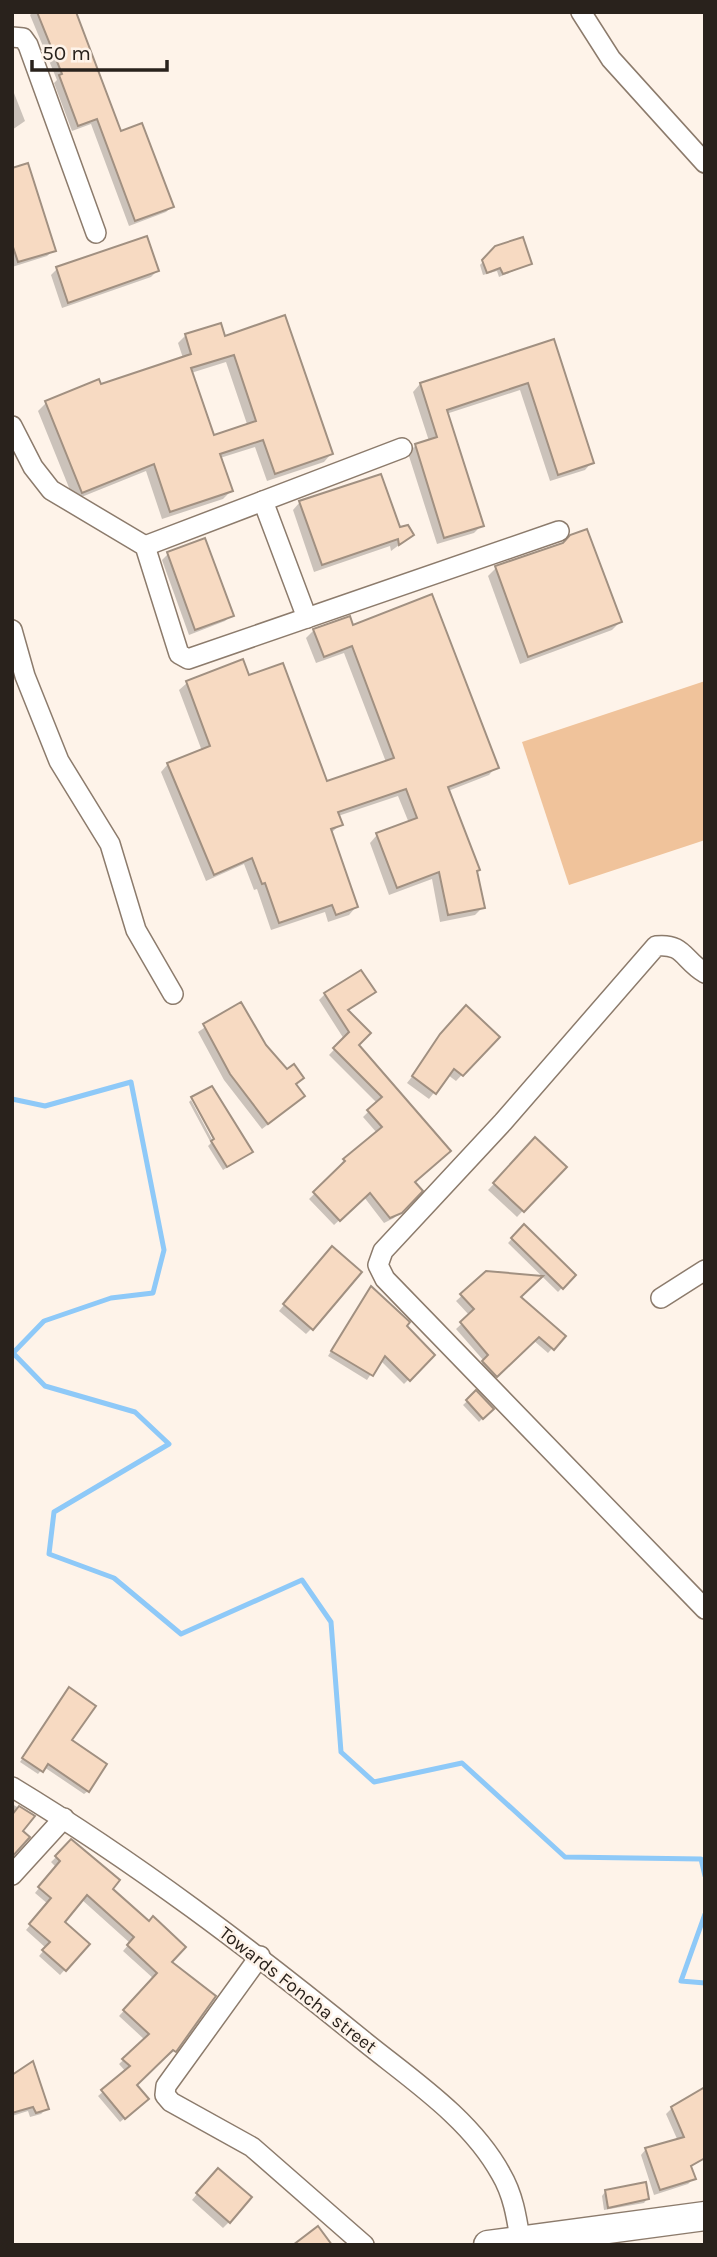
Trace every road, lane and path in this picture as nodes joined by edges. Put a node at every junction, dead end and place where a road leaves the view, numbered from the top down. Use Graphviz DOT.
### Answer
graph roads {
  1 [pos="581,12"];
  2 [pos="12,37"];
  3 [pos="705,163"];
  4 [pos="96,233"];
  5 [pos="12,426"];
  6 [pos="402,448"];
  7 [pos="263,501"];
  8 [pos="559,531"];
  9 [pos="145,546"];
  10 [pos="307,618"];
  11 [pos="12,631"];
  12 [pos="705,973"];
  13 [pos="173,994"];
  14 [pos="705,1270"];
  15 [pos="661,1298"];
  16 [pos="704,1609"];
  17 [pos="12,1787"];
  18 [pos="64,1818"];
  19 [pos="12,1875"];
  20 [pos="260,1956"];
  21 [pos="705,2216"];
  22 [pos="521,2241"];
  23 [pos="364,2245"];
  24 [pos="488,2245"];
  1 -- 3 [label="street"];
  2 -- 4 [label="street"];
  5 -- 9 [label="street"];
  6 -- 7 [label="street"];
  7 -- 9 [label="street"];
  7 -- 10 [label="street"];
  8 -- 10 [label="street"];
  9 -- 10 [label="street"];
  11 -- 13 [label="street"];
  12 -- 16 [label="street"];
  14 -- 15 [label="street"];
  17 -- 18 [label="street, Towards Foncha street"];
  18 -- 19 [label="street"];
  18 -- 20 [label="street, Towards Foncha street"];
  20 -- 22 [label="street, Towards Foncha street"];
  20 -- 23 [label="street"];
  21 -- 22 [label="street"];
  22 -- 24 [label="street"];
}
